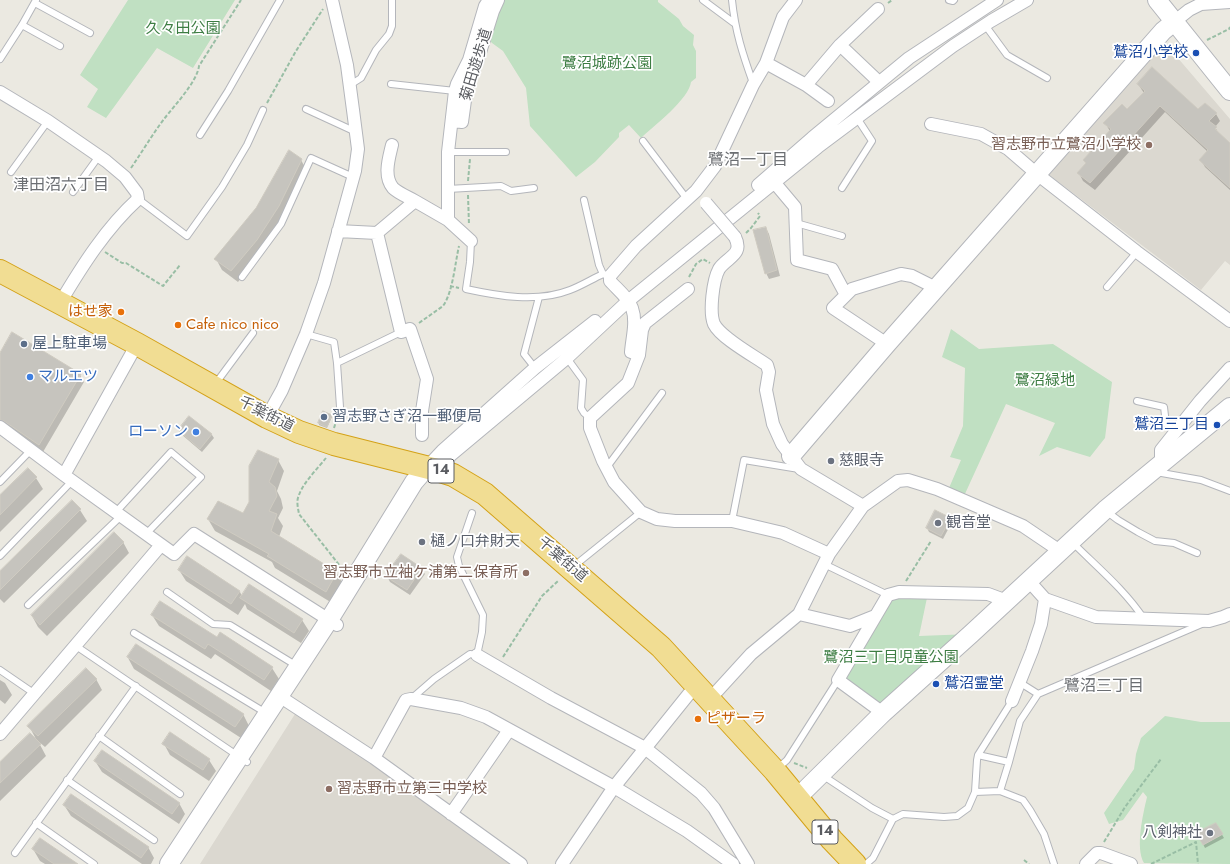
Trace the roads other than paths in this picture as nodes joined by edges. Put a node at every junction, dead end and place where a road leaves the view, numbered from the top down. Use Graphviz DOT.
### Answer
graph roads {
  1 [pos="280,0"];
  2 [pos="392,0"];
  3 [pos="488,0"];
  4 [pos="498,0"];
  5 [pos="703,0"];
  6 [pos="732,0"];
  7 [pos="796,0"];
  8 [pos="949,0"];
  9 [pos="954,0"];
  10 [pos="997,0"];
  11 [pos="1027,0"];
  12 [pos="1157,0"];
  13 [pos="35,1"];
  14 [pos="1230,2"];
  15 [pos="328,3"];
  16 [pos="878,9"];
  17 [pos="1174,22"];
  18 [pos="734,23"];
  19 [pos="22,25"];
  20 [pos="985,25"];
  21 [pos="90,34"];
  22 [pos="840,45"];
  23 [pos="60,46"];
  24 [pos="0,59"];
  25 [pos="766,63"];
  26 [pos="1048,78"];
  27 [pos="879,82"];
  28 [pos="391,84"];
  29 [pos="350,85"];
  30 [pos="753,85"];
  31 [pos="806,85"];
  32 [pos="456,91"];
  33 [pos="1230,91"];
  34 [pos="0,92"];
  35 [pos="828,101"];
  36 [pos="306,109"];
  37 [pos="263,110"];
  38 [pos="857,118"];
  39 [pos="48,121"];
  40 [pos="453,121"];
  41 [pos="931,124"];
  42 [pos="356,132"];
  43 [pos="200,135"];
  44 [pos="643,141"];
  45 [pos="392,145"];
  46 [pos="448,152"];
  47 [pos="506,152"];
  48 [pos="99,156"];
  49 [pos="11,172"];
  50 [pos="1037,174"];
  51 [pos="353,177"];
  52 [pos="774,182"];
  53 [pos="534,188"];
  54 [pos="842,188"];
  55 [pos="448,189"];
  56 [pos="696,191"];
  57 [pos="73,192"];
  58 [pos="138,199"];
  59 [pos="687,199"];
  60 [pos="584,200"];
  61 [pos="414,202"];
  62 [pos="448,220"];
  63 [pos="796,223"];
  64 [pos="338,231"];
  65 [pos="377,233"];
  66 [pos="842,236"];
  67 [pos="472,241"];
  68 [pos="1137,252"];
  69 [pos="0,271"];
  70 [pos="607,275"];
  71 [pos="242,276"];
  72 [pos="1107,287"];
  73 [pos="936,288"];
  74 [pos="688,289"];
  75 [pos="846,295"];
  76 [pos="539,297"];
  77 [pos="626,299"];
  78 [pos="60,303"];
  79 [pos="1230,321"];
  80 [pos="406,330"];
  81 [pos="253,332"];
  82 [pos="306,334"];
  83 [pos="137,344"];
  84 [pos="887,344"];
  85 [pos="639,355"];
  86 [pos="566,358"];
  87 [pos="337,363"];
  88 [pos="535,368"];
  89 [pos="1230,368"];
  90 [pos="212,387"];
  91 [pos="662,393"];
  92 [pos="1137,401"];
  93 [pos="340,407"];
  94 [pos="1230,407"];
  95 [pos="267,417"];
  96 [pos="590,418"];
  97 [pos="0,427"];
  98 [pos="1176,432"];
  99 [pos="422,435"];
  100 [pos="31,450"];
  101 [pos="796,462"];
  102 [pos="607,467"];
  103 [pos="1156,467"];
  104 [pos="432,468"];
  105 [pos="68,478"];
  106 [pos="0,482"];
  107 [pos="1230,491"];
  108 [pos="863,506"];
  109 [pos="1105,510"];
  110 [pos="641,512"];
  111 [pos="472,513"];
  112 [pos="119,514"];
  113 [pos="732,521"];
  114 [pos="146,534"];
  115 [pos="161,545"];
  116 [pos="1066,546"];
  117 [pos="1197,553"];
  118 [pos="0,556"];
  119 [pos="826,559"];
  120 [pos="571,568"];
  121 [pos="1028,580"];
  122 [pos="167,592"];
  123 [pos="893,594"];
  124 [pos="1045,599"];
  125 [pos="1007,601"];
  126 [pos="28,605"];
  127 [pos="799,614"];
  128 [pos="1230,614"];
  129 [pos="875,616"];
  130 [pos="1144,619"];
  131 [pos="1209,621"];
  132 [pos="333,622"];
  133 [pos="134,633"];
  134 [pos="76,646"];
  135 [pos="477,655"];
  136 [pos="298,667"];
  137 [pos="0,670"];
  138 [pos="838,680"];
  139 [pos="1019,682"];
  140 [pos="136,686"];
  141 [pos="703,692"];
  142 [pos="34,694"];
  143 [pos="1038,694"];
  144 [pos="283,699"];
  145 [pos="411,699"];
  146 [pos="1012,701"];
  147 [pos="882,713"];
  148 [pos="267,714"];
  149 [pos="509,730"];
  150 [pos="0,734"];
  151 [pos="99,736"];
  152 [pos="645,748"];
  153 [pos="978,755"];
  154 [pos="374,758"];
  155 [pos="243,759"];
  156 [pos="1009,762"];
  157 [pos="781,765"];
  158 [pos="821,774"];
  159 [pos="67,780"];
  160 [pos="614,787"];
  161 [pos="1000,791"];
  162 [pos="975,792"];
  163 [pos="180,794"];
  164 [pos="797,798"];
  165 [pos="451,814"];
  166 [pos="893,819"];
  167 [pos="36,823"];
  168 [pos="154,840"];
  169 [pos="15,852"];
  170 [pos="567,862"];
  171 [pos="94,864"];
  172 [pos="169,864"];
  173 [pos="181,864"];
  174 [pos="521,864"];
  175 [pos="733,864"];
  176 [pos="748,864"];
  177 [pos="855,864"];
  178 [pos="866,864"];
  179 [pos="1054,864"];
  180 [pos="1086,864"];
  181 [pos="1131,864"];
  1 -- 43 [label="lane"];
  2 -- 29 [label="lane"];
  3 -- 32 [label="street"];
  4 -- 40 [label="street, 菊田遊歩道"];
  5 -- 18 [label="lane"];
  6 -- 18 [label="lane"];
  7 -- 25 [label="street"];
  8 -- 9 [label="lane"];
  10 -- 27 [label="street"];
  11 -- 20 [label="street"];
  12 -- 17 [label="street"];
  13 -- 19 [label="lane"];
  13 -- 21 [label="lane"];
  14 -- 17 [label="street"];
  15 -- 29 [label="street"];
  16 -- 22 [label="street"];
  17 -- 33 [label="street"];
  17 -- 50 [label="street"];
  18 -- 30 [label="lane"];
  19 -- 23 [label="lane"];
  19 -- 24 [label="lane"];
  20 -- 26 [label="lane"];
  20 -- 38 [label="street"];
  22 -- 27 [label="street"];
  22 -- 31 [label="street"];
  25 -- 30 [label="street"];
  25 -- 31 [label="street"];
  27 -- 77 [label="street"];
  28 -- 32 [label="lane"];
  29 -- 42 [label="street"];
  30 -- 56 [label="street"];
  31 -- 35 [label="street"];
  32 -- 40 [label="street"];
  34 -- 39 [label="street"];
  36 -- 42 [label="lane"];
  37 -- 58 [label="lane"];
  38 -- 52 [label="street"];
  38 -- 54 [label="lane"];
  39 -- 48 [label="street"];
  39 -- 49 [label="lane"];
  40 -- 46 [label="street"];
  41 -- 50 [label="street"];
  42 -- 51 [label="street"];
  44 -- 59 [label="lane"];
  45 -- 61 [label="street"];
  46 -- 47 [label="lane"];
  46 -- 55 [label="street"];
  48 -- 57 [label="lane"];
  48 -- 58 [label="street"];
  50 -- 68 [label="street"];
  50 -- 73 [label="street"];
  51 -- 64 [label="street"];
  51 -- 71 [label="lane"];
  52 -- 63 [label="street"];
  52 -- 77 [label="street"];
  53 -- 55 [label="lane"];
  55 -- 62 [label="street"];
  56 -- 59 [label="street"];
  56 -- 101 [label="street, bridge"];
  58 -- 78 [label="street"];
  59 -- 70 [label="street"];
  60 -- 70 [label="lane"];
  61 -- 62 [label="street"];
  61 -- 65 [label="street"];
  62 -- 67 [label="street"];
  63 -- 66 [label="lane"];
  63 -- 75 [label="street"];
  64 -- 65 [label="street"];
  64 -- 82 [label="street"];
  65 -- 80 [label="street"];
  67 -- 76 [label="lane"];
  68 -- 72 [label="lane"];
  68 -- 79 [label="street"];
  69 -- 78 [label="highway, 千葉街道 / 14"];
  70 -- 76 [label="lane"];
  70 -- 77 [label="street"];
  73 -- 75 [label="street"];
  73 -- 84 [label="street"];
  74 -- 85 [label="street"];
  75 -- 84 [label="street"];
  76 -- 88 [label="lane"];
  77 -- 85 [label="street"];
  77 -- 86 [label="street"];
  77 -- 88 [label="street"];
  78 -- 83 [label="highway, 千葉街道 / 14"];
  80 -- 87 [label="lane"];
  80 -- 99 [label="street"];
  81 -- 90 [label="lane"];
  82 -- 87 [label="lane"];
  82 -- 95 [label="street"];
  83 -- 90 [label="highway, 千葉街道 / 14"];
  83 -- 105 [label="street"];
  84 -- 101 [label="street"];
  85 -- 96 [label="street"];
  86 -- 96 [label="lane"];
  86 -- 104 [label="street"];
  87 -- 93 [label="lane"];
  88 -- 104 [label="street"];
  89 -- 98 [label="street"];
  90 -- 95 [label="highway, 千葉街道 / 14"];
  91 -- 102 [label="lane"];
  92 -- 98 [label="lane"];
  94 -- 103 [label="street"];
  95 -- 104 [label="highway, 千葉街道 / 14"];
  96 -- 102 [label="street"];
  97 -- 100 [label="street"];
  98 -- 103 [label="street"];
  100 -- 105 [label="street"];
  100 -- 106 [label="lane"];
  101 -- 108 [label="street"];
  101 -- 113 [label="lane"];
  102 -- 110 [label="street"];
  103 -- 107 [label="lane"];
  103 -- 109 [label="street"];
  104 -- 120 [label="highway, 千葉街道 / 14"];
  104 -- 132 [label="street"];
  105 -- 112 [label="street"];
  105 -- 118 [label="lane"];
  108 -- 116 [label="street"];
  108 -- 119 [label="street"];
  109 -- 116 [label="street"];
  109 -- 117 [label="lane"];
  110 -- 113 [label="street"];
  110 -- 120 [label="lane"];
  111 -- 135 [label="lane"];
  112 -- 114 [label="street"];
  112 -- 114 [label="lane"];
  112 -- 126 [label="lane"];
  113 -- 119 [label="street"];
  114 -- 115 [label="street"];
  115 -- 132 [label="street"];
  115 -- 134 [label="street"];
  116 -- 121 [label="street"];
  116 -- 130 [label="lane"];
  119 -- 123 [label="lane"];
  119 -- 127 [label="street"];
  120 -- 141 [label="highway, 千葉街道 / 14"];
  121 -- 124 [label="street"];
  121 -- 125 [label="street"];
  122 -- 136 [label="lane"];
  123 -- 125 [label="street"];
  123 -- 129 [label="street"];
  124 -- 130 [label="street"];
  124 -- 139 [label="street"];
  125 -- 147 [label="street"];
  127 -- 129 [label="street"];
  127 -- 141 [label="street"];
  128 -- 131 [label="street"];
  129 -- 138 [label="street"];
  130 -- 131 [label="street"];
  131 -- 143 [label="lane"];
  132 -- 136 [label="street"];
  132 -- 144 [label="street"];
  133 -- 148 [label="lane"];
  134 -- 140 [label="lane"];
  134 -- 142 [label="street"];
  135 -- 145 [label="lane"];
  135 -- 152 [label="street"];
  136 -- 144 [label="street"];
  137 -- 142 [label="lane"];
  138 -- 147 [label="street"];
  138 -- 157 [label="lane"];
  139 -- 143 [label="lane"];
  139 -- 146 [label="street"];
  140 -- 151 [label="lane"];
  140 -- 155 [label="lane"];
  141 -- 152 [label="street"];
  141 -- 157 [label="highway, 千葉街道 / 14"];
  142 -- 150 [label="street"];
  143 -- 156 [label="lane"];
  144 -- 148 [label="street"];
  144 -- 154 [label="street"];
  144 -- 155 [label="street"];
  145 -- 149 [label="street"];
  145 -- 154 [label="street"];
  146 -- 153 [label="lane"];
  147 -- 158 [label="street"];
  148 -- 155 [label="street"];
  149 -- 160 [label="street"];
  149 -- 165 [label="street"];
  151 -- 159 [label="lane"];
  151 -- 163 [label="lane"];
  152 -- 160 [label="street"];
  152 -- 176 [label="street"];
  153 -- 156 [label="lane"];
  153 -- 162 [label="lane"];
  154 -- 165 [label="street"];
  155 -- 172 [label="street"];
  155 -- 173 [label="street"];
  156 -- 161 [label="lane"];
  157 -- 164 [label="highway, 千葉街道 / 14"];
  158 -- 164 [label="street"];
  158 -- 166 [label="lane"];
  159 -- 167 [label="lane"];
  159 -- 168 [label="lane"];
  160 -- 170 [label="street"];
  160 -- 175 [label="street"];
  161 -- 162 [label="lane"];
  161 -- 179 [label="lane"];
  162 -- 166 [label="lane"];
  164 -- 177 [label="highway, 千葉街道 / 14"];
  165 -- 174 [label="street"];
  166 -- 178 [label="lane"];
  167 -- 169 [label="lane"];
  167 -- 171 [label="lane"];
  180 -- 181 [label="street"];
}
